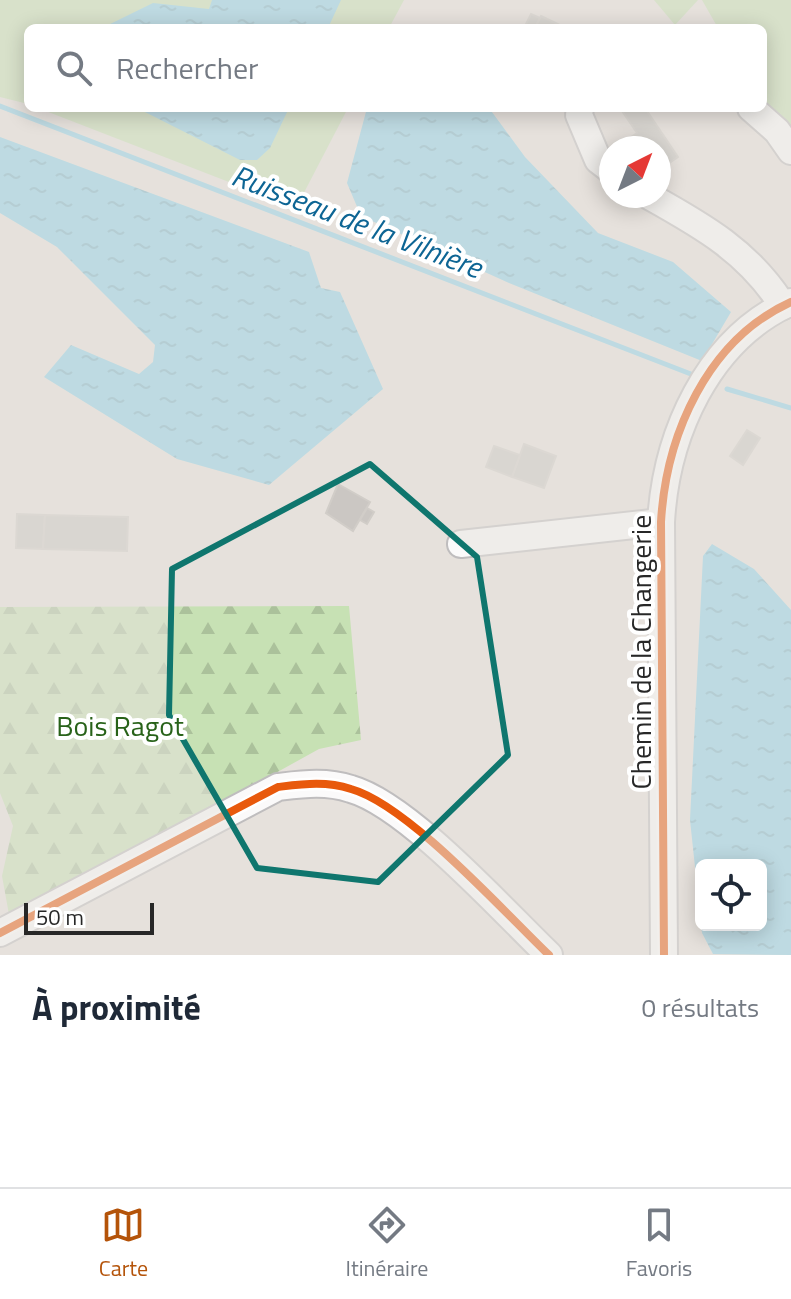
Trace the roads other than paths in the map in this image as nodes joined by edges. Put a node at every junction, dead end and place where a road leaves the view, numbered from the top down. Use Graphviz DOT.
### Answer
graph roads {
  1 [pos="579,112"];
  2 [pos="756,112"];
  3 [pos="791,151"];
  4 [pos="599,161"];
  5 [pos="670,208"];
  6 [pos="787,304"];
  7 [pos="661,522"];
  8 [pos="461,544"];
  9 [pos="0,933"];
  10 [pos="549,955"];
  11 [pos="664,955"];
  1 -- 4 [label="street"];
  2 -- 3 [label="street"];
  5 -- 6 [label="street"];
  6 -- 7 [label="street, Chemin de la Changerie"];
  7 -- 8 [label="street"];
  7 -- 11 [label="street, Chemin de la Changerie"];
  9 -- 10 [label="street"];
}
